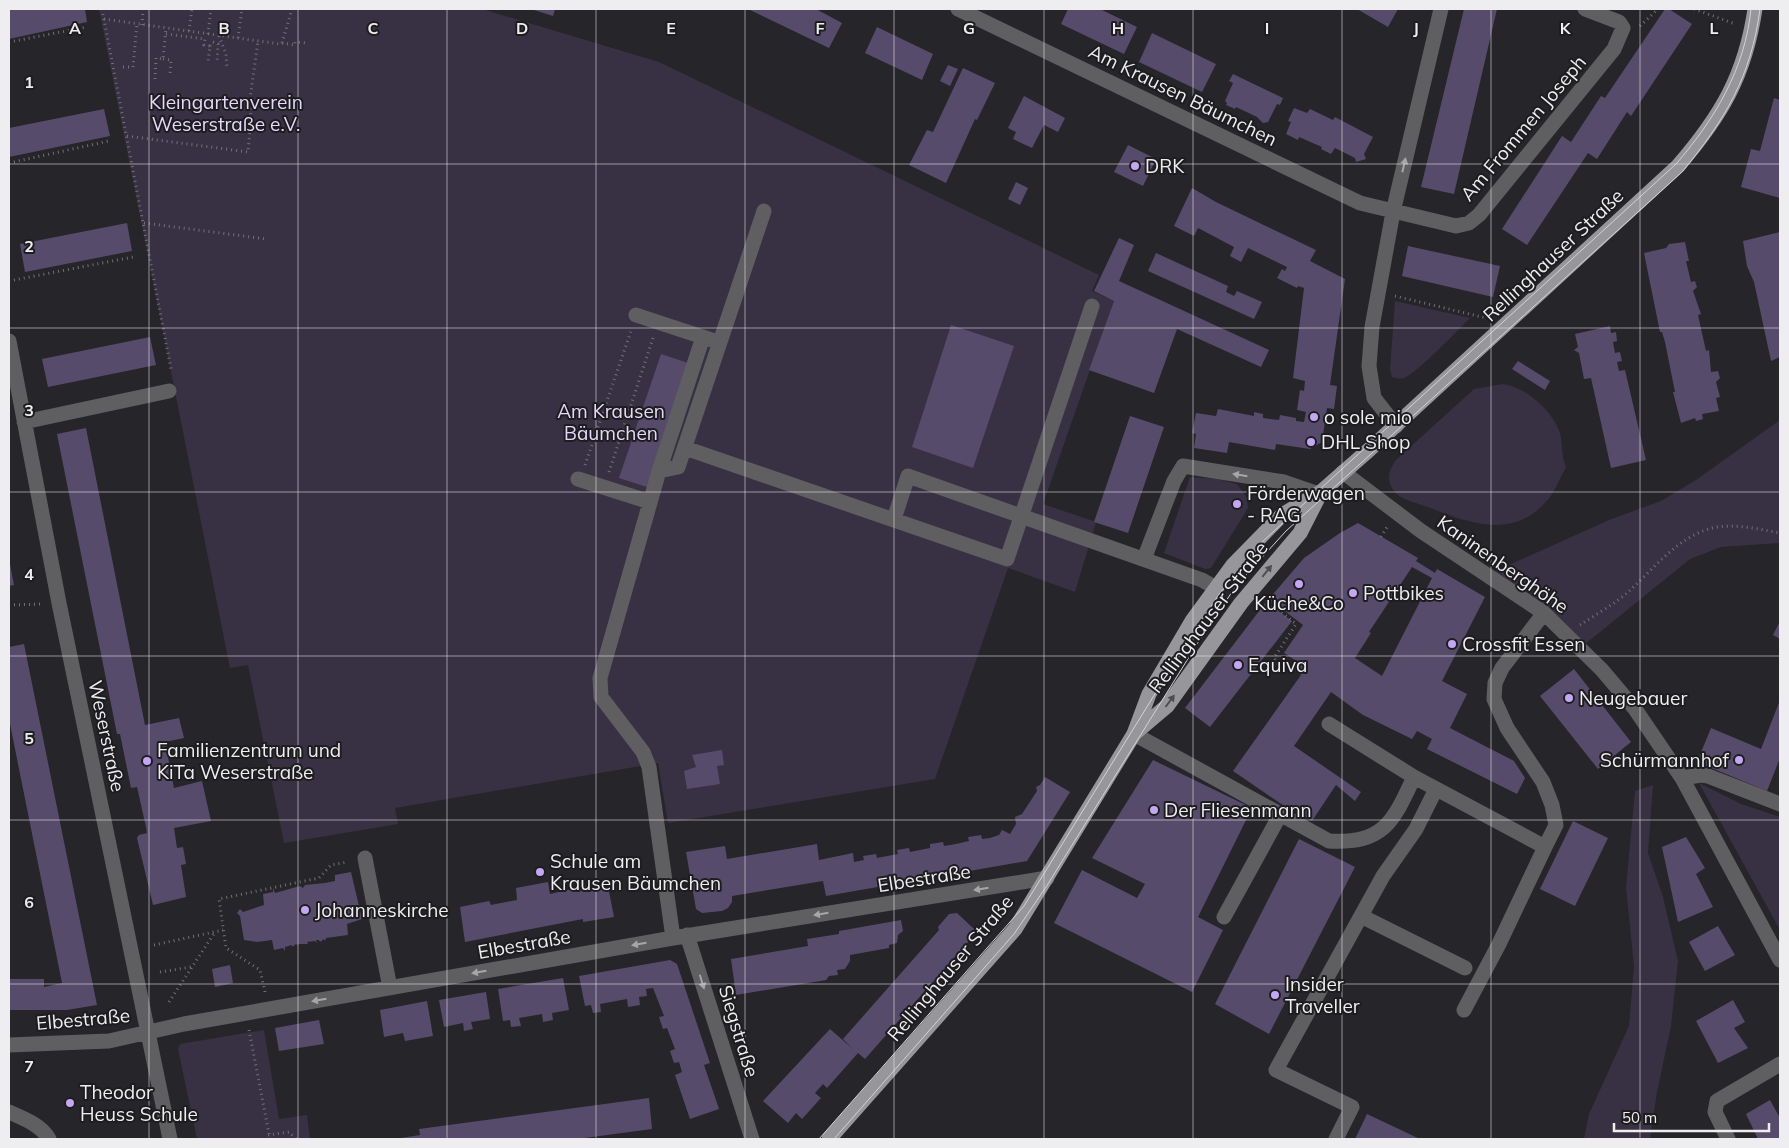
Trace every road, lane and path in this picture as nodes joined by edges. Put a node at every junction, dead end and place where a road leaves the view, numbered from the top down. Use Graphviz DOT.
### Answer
graph roads {
  1 [pos="102,9"];
  2 [pos="143,9"];
  3 [pos="192,9"];
  4 [pos="211,9"];
  5 [pos="242,9"];
  6 [pos="292,9"];
  7 [pos="958,9"];
  8 [pos="1441,9"];
  9 [pos="1585,9"];
  10 [pos="1658,9"];
  11 [pos="1694,9"];
  12 [pos="1755,9"];
  13 [pos="104,19"];
  14 [pos="1723,20"];
  15 [pos="137,24"];
  16 [pos="142,25"];
  17 [pos="87,27"];
  18 [pos="166,28"];
  19 [pos="1623,28"];
  20 [pos="189,31"];
  21 [pos="166,34"];
  22 [pos="208,34"];
  23 [pos="219,35"];
  24 [pos="238,38"];
  25 [pos="258,41"];
  26 [pos="9,42"];
  27 [pos="282,43"];
  28 [pos="308,43"];
  29 [pos="210,46"];
  30 [pos="163,59"];
  31 [pos="208,62"];
  32 [pos="217,63"];
  33 [pos="123,68"];
  34 [pos="226,69"];
  35 [pos="170,73"];
  36 [pos="155,79"];
  37 [pos="126,136"];
  38 [pos="109,141"];
  39 [pos="9,163"];
  40 [pos="764,210"];
  41 [pos="1393,212"];
  42 [pos="144,223"];
  43 [pos="266,239"];
  44 [pos="133,258"];
  45 [pos="9,281"];
  46 [pos="1379,293"];
  47 [pos="1092,306"];
  48 [pos="636,314"];
  49 [pos="658,322"];
  50 [pos="1509,323"];
  51 [pos="702,337"];
  52 [pos="9,341"];
  53 [pos="721,342"];
  54 [pos="172,369"];
  55 [pos="169,391"];
  56 [pos="24,422"];
  57 [pos="1396,426"];
  58 [pos="685,448"];
  59 [pos="659,471"];
  60 [pos="1342,472"];
  61 [pos="579,479"];
  62 [pos="604,487"];
  63 [pos="1321,492"];
  64 [pos="650,502"];
  65 [pos="1020,516"];
  66 [pos="894,519"];
  67 [pos="1386,528"];
  68 [pos="1780,533"];
  69 [pos="1381,537"];
  70 [pos="1144,559"];
  71 [pos="1216,588"];
  72 [pos="59,603"];
  73 [pos="9,606"];
  74 [pos="1276,608"];
  75 [pos="1544,613"];
  76 [pos="1567,634"];
  77 [pos="1278,664"];
  78 [pos="1329,724"];
  79 [pos="1134,734"];
  80 [pos="1414,776"];
  81 [pos="1682,778"];
  82 [pos="1436,789"];
  83 [pos="1780,804"];
  84 [pos="1280,815"];
  85 [pos="1545,847"];
  86 [pos="365,858"];
  87 [pos="1047,878"];
  88 [pos="1224,916"];
  89 [pos="1361,916"];
  90 [pos="223,930"];
  91 [pos="215,932"];
  92 [pos="680,936"];
  93 [pos="154,945"];
  94 [pos="1780,960"];
  95 [pos="191,966"];
  96 [pos="1465,968"];
  97 [pos="160,972"];
  98 [pos="264,988"];
  99 [pos="390,988"];
  100 [pos="169,1002"];
  101 [pos="1464,1010"];
  102 [pos="246,1013"];
  103 [pos="147,1032"];
  104 [pos="9,1045"];
  105 [pos="1780,1064"];
  106 [pos="9,1112"];
  107 [pos="269,1137"];
  108 [pos="50,1139"];
  109 [pos="170,1139"];
  110 [pos="296,1139"];
  111 [pos="752,1139"];
  112 [pos="828,1139"];
  113 [pos="1336,1139"];
  114 [pos="1728,1139"];
  1 -- 13 [label="path"];
  2 -- 16 [label="path"];
  3 -- 20 [label="path"];
  4 -- 22 [label="path"];
  5 -- 24 [label="path"];
  6 -- 27 [label="path"];
  7 -- 41 [label="street, Am Krausen Bäumchen"];
  41 -- 8 [label="street, one-way"];
  9 -- 19 [label="street"];
  10 -- 19 [label="path"];
  11 -- 14 [label="path"];
  12 -- 50 [label="main road, Rellinghauser Straße"];
  13 -- 15 [label="path"];
  13 -- 37 [label="path"];
  15 -- 16 [label="path"];
  15 -- 33 [label="path"];
  16 -- 18 [label="path"];
  17 -- 26 [label="path"];
  18 -- 20 [label="path"];
  18 -- 21 [label="path"];
  19 -- 41 [label="street, Am Frommen Joseph"];
  20 -- 22 [label="path"];
  21 -- 29 [label="path"];
  21 -- 30 [label="path"];
  22 -- 23 [label="path"];
  23 -- 24 [label="path"];
  23 -- 34 [label="path"];
  24 -- 25 [label="path"];
  25 -- 27 [label="path"];
  25 -- 37 [label="path"];
  27 -- 28 [label="path"];
  29 -- 31 [label="path"];
  29 -- 32 [label="path"];
  30 -- 35 [label="path"];
  30 -- 36 [label="path"];
  37 -- 42 [label="path"];
  38 -- 39 [label="path"];
  40 -- 53 [label="street"];
  41 -- 46 [label="street"];
  42 -- 43 [label="path"];
  42 -- 54 [label="path"];
  44 -- 45 [label="path"];
  46 -- 50 [label="path"];
  46 -- 57 [label="street"];
  47 -- 65 [label="street"];
  48 -- 49 [label="street"];
  48 -- 61 [label="path"];
  49 -- 51 [label="street"];
  49 -- 62 [label="path"];
  50 -- 57 [label="main road, Rellinghauser Straße"];
  51 -- 53 [label="street"];
  51 -- 59 [label="street, Siegstraße"];
  52 -- 56 [label="street, Weserstraße"];
  53 -- 58 [label="street"];
  55 -- 56 [label="street"];
  56 -- 72 [label="street, Weserstraße"];
  57 -- 60 [label="main road, Rellinghauser Straße"];
  58 -- 59 [label="street"];
  58 -- 66 [label="street"];
  59 -- 64 [label="street, Siegstraße"];
  60 -- 63 [label="main road, Rellinghauser Straße"];
  60 -- 75 [label="street, Kaninenberghöhe"];
  61 -- 62 [label="street"];
  62 -- 64 [label="street"];
  63 -- 70 [label="street, one-way"];
  63 -- 71 [label="main road, Rellinghauser Straße"];
  79 -- 63 [label="main road, Rellinghauser Straße, one-way"];
  64 -- 92 [label="street, Siegstraße"];
  65 -- 66 [label="street"];
  65 -- 66 [label="street, Rellinghauser Straße"];
  65 -- 70 [label="street, Rellinghauser Straße"];
  67 -- 69 [label="path"];
  68 -- 76 [label="path"];
  70 -- 71 [label="street, Rellinghauser Straße"];
  71 -- 79 [label="main road, Rellinghauser Straße"];
  72 -- 73 [label="path"];
  72 -- 103 [label="street, Weserstraße"];
  74 -- 77 [label="path"];
  75 -- 76 [label="street, Kaninenberghöhe"];
  75 -- 85 [label="street"];
  76 -- 81 [label="street, Kaninenberghöhe"];
  78 -- 80 [label="street"];
  79 -- 84 [label="street"];
  79 -- 87 [label="main road, Rellinghauser Straße"];
  80 -- 82 [label="street"];
  80 -- 84 [label="street"];
  81 -- 83 [label="street"];
  81 -- 94 [label="street, Kaninenberghöhe"];
  82 -- 85 [label="street"];
  82 -- 89 [label="street"];
  84 -- 88 [label="street"];
  85 -- 101 [label="street"];
  86 -- 90 [label="path"];
  86 -- 99 [label="street"];
  87 -- 92 [label="street, Elbestraße, one-way"];
  87 -- 112 [label="main road, Rellinghauser Straße"];
  89 -- 96 [label="street"];
  89 -- 113 [label="street"];
  90 -- 91 [label="path"];
  90 -- 98 [label="path"];
  91 -- 93 [label="path"];
  91 -- 95 [label="path"];
  92 -- 99 [label="street, Elbestraße, one-way"];
  92 -- 111 [label="street, Siegstraße, one-way"];
  95 -- 97 [label="path"];
  95 -- 100 [label="path"];
  99 -- 102 [label="street, Elbestraße, one-way"];
  102 -- 103 [label="street, Elbestraße"];
  102 -- 107 [label="path"];
  103 -- 104 [label="street, Elbestraße"];
  103 -- 109 [label="street, Weserstraße"];
  105 -- 114 [label="street"];
  106 -- 108 [label="street"];
  107 -- 110 [label="path"];
}
